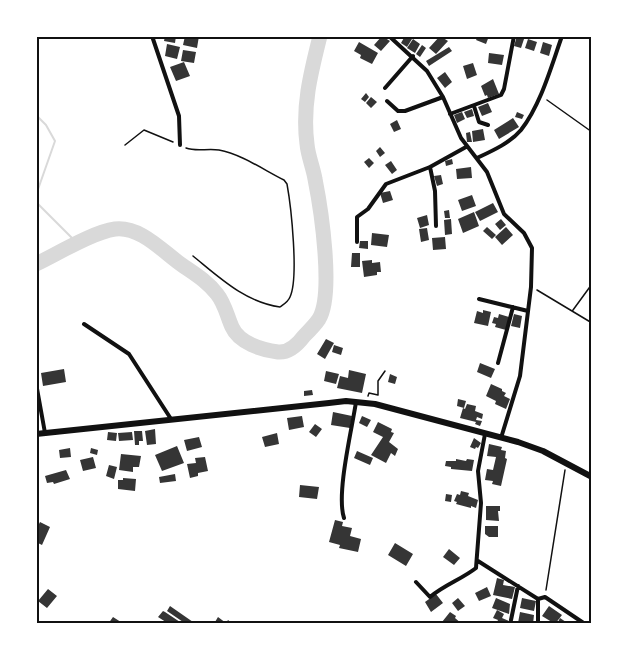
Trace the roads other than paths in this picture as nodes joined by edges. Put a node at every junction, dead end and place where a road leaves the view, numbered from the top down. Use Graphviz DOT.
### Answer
graph roads {
  1 [pos="152,36"];
  2 [pos="389,36"];
  3 [pos="514,36"];
  4 [pos="562,36"];
  5 [pos="413,56"];
  6 [pos="385,88"];
  7 [pos="443,97"];
  8 [pos="387,101"];
  9 [pos="474,106"];
  10 [pos="450,114"];
  11 [pos="488,125"];
  12 [pos="180,145"];
  13 [pos="466,147"];
  14 [pos="477,158"];
  15 [pos="430,167"];
  16 [pos="436,226"];
  17 [pos="357,242"];
  18 [pos="479,299"];
  19 [pos="513,307"];
  20 [pos="528,311"];
  21 [pos="84,324"];
  22 [pos="498,363"];
  23 [pos="36,383"];
  24 [pos="356,402"];
  25 [pos="171,420"];
  26 [pos="45,433"];
  27 [pos="36,434"];
  28 [pos="485,434"];
  29 [pos="501,438"];
  30 [pos="592,477"];
  31 [pos="344,518"];
  32 [pos="478,561"];
  33 [pos="416,582"];
  34 [pos="518,586"];
  35 [pos="538,599"];
  36 [pos="511,620"];
  37 [pos="538,624"];
  38 [pos="585,624"];
  1 -- 12 [label="street"];
  2 -- 5 [label="street"];
  3 -- 9 [label="street"];
  4 -- 14 [label="street"];
  5 -- 6 [label="street"];
  5 -- 7 [label="street"];
  7 -- 8 [label="street"];
  7 -- 10 [label="street"];
  9 -- 10 [label="street"];
  9 -- 11 [label="street"];
  10 -- 13 [label="street"];
  13 -- 14 [label="street"];
  13 -- 15 [label="street"];
  14 -- 20 [label="street"];
  15 -- 16 [label="street"];
  15 -- 17 [label="street"];
  18 -- 19 [label="street"];
  19 -- 20 [label="street"];
  19 -- 22 [label="street"];
  20 -- 29 [label="street"];
  21 -- 25 [label="street"];
  23 -- 26 [label="street"];
  24 -- 25 [label="main road"];
  24 -- 28 [label="main road"];
  24 -- 31 [label="street"];
  25 -- 26 [label="main road"];
  26 -- 27 [label="main road"];
  28 -- 29 [label="main road"];
  28 -- 32 [label="street"];
  29 -- 30 [label="main road"];
  32 -- 33 [label="street"];
  32 -- 34 [label="street"];
  34 -- 35 [label="street"];
  34 -- 36 [label="street"];
  35 -- 37 [label="street"];
  35 -- 38 [label="street"];
}
